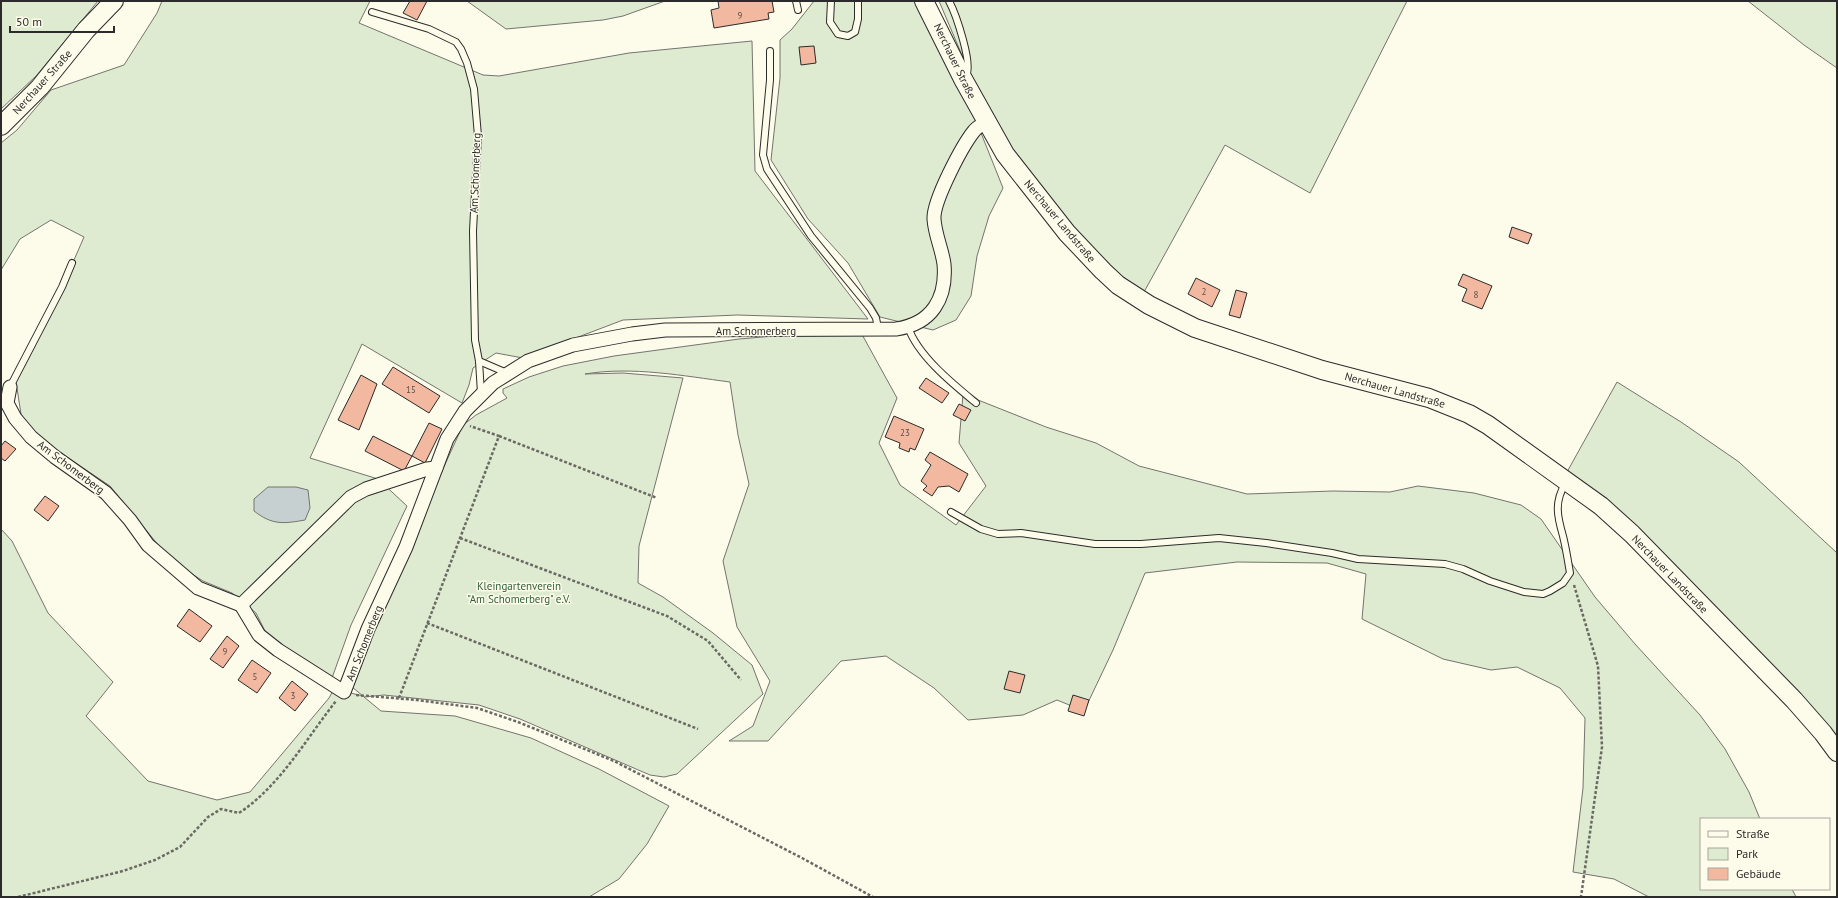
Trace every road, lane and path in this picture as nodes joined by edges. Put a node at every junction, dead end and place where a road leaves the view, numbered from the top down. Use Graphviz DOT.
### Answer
graph roads {
  1 [pos="114,1"];
  2 [pos="796,1"];
  3 [pos="831,1"];
  4 [pos="858,1"];
  5 [pos="924,1"];
  6 [pos="949,1"];
  7 [pos="798,10"];
  8 [pos="372,12"];
  9 [pos="770,51"];
  10 [pos="962,79"];
  11 [pos="986,122"];
  12 [pos="1,126"];
  13 [pos="72,263"];
  14 [pos="908,327"];
  15 [pos="878,328"];
  16 [pos="479,361"];
  17 [pos="508,374"];
  18 [pos="10,387"];
  19 [pos="481,395"];
  20 [pos="976,403"];
  21 [pos="458,422"];
  22 [pos="499,436"];
  23 [pos="436,468"];
  24 [pos="1566,481"];
  25 [pos="657,498"];
  26 [pos="951,512"];
  27 [pos="460,538"];
  28 [pos="1570,573"];
  29 [pos="241,605"];
  30 [pos="427,623"];
  31 [pos="741,680"];
  32 [pos="344,692"];
  33 [pos="399,698"];
  34 [pos="698,730"];
  35 [pos="1837,752"];
  36 [pos="18,897"];
  37 [pos="873,897"];
  38 [pos="1582,897"];
  1 -- 12 [label="main road, Nerchauer Straße"];
  2 -- 7 [label="lane"];
  3 -- 4 [label="lane"];
  5 -- 10 [label="main road, Nerchauer Straße"];
  6 -- 10 [label="lane"];
  8 -- 16 [label="lane, Am Schomerberg"];
  9 -- 15 [label="lane"];
  10 -- 11 [label="main road, Nerchauer Straße"];
  11 -- 14 [label="street, Am Schomerberg"];
  11 -- 24 [label="main road, Nerchauer Landstraße"];
  13 -- 18 [label="lane, Am Schomerberg"];
  14 -- 15 [label="street, Am Schomerberg"];
  14 -- 20 [label="lane"];
  15 -- 17 [label="street, Am Schomerberg"];
  16 -- 17 [label="lane"];
  16 -- 19 [label="lane, Am Schomerberg"];
  17 -- 19 [label="street, Am Schomerberg"];
  18 -- 29 [label="street, Am Schomerberg"];
  19 -- 21 [label="street, Am Schomerberg"];
  21 -- 22 [label="path"];
  21 -- 23 [label="street, Am Schomerberg"];
  22 -- 25 [label="path"];
  22 -- 27 [label="path"];
  23 -- 29 [label="street"];
  23 -- 32 [label="street, Am Schomerberg"];
  24 -- 28 [label="lane"];
  24 -- 35 [label="main road, Nerchauer Landstraße"];
  26 -- 28 [label="lane"];
  27 -- 30 [label="path"];
  27 -- 31 [label="path"];
  28 -- 38 [label="path"];
  29 -- 32 [label="street, Am Schomerberg"];
  30 -- 33 [label="path"];
  30 -- 34 [label="path"];
  32 -- 33 [label="path"];
  32 -- 36 [label="path"];
  33 -- 37 [label="path"];
}
